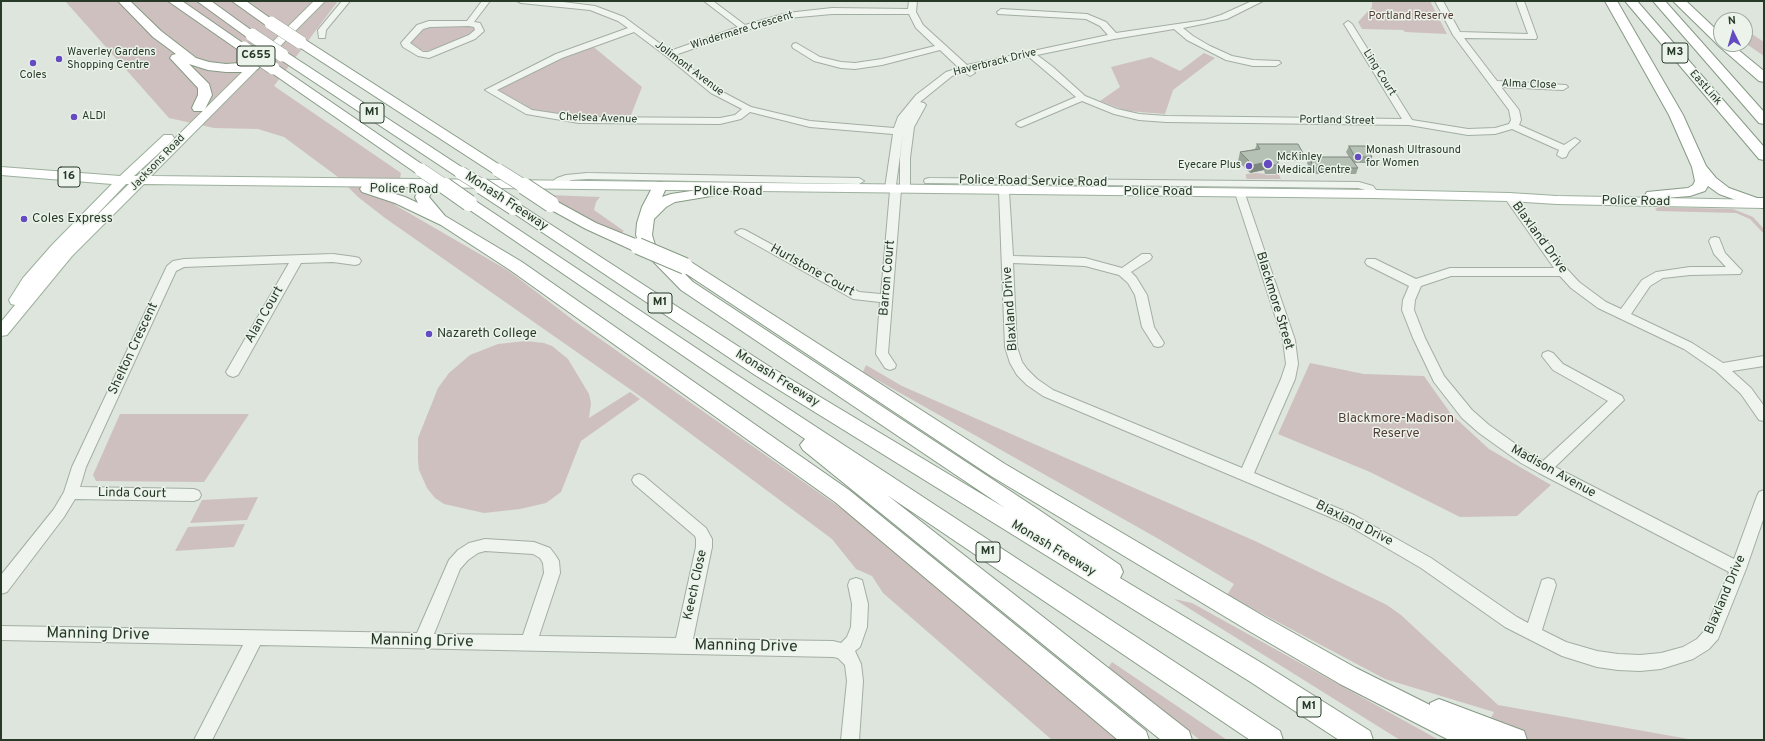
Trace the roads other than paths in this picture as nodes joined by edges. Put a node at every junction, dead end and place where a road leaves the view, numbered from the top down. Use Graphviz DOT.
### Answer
graph roads {
  1 [pos="124,1"];
  2 [pos="174,1"];
  3 [pos="203,1"];
  4 [pos="238,1"];
  5 [pos="257,1"];
  6 [pos="310,1"];
  7 [pos="320,1"];
  8 [pos="346,1"];
  9 [pos="486,1"];
  10 [pos="521,1"];
  11 [pos="600,1"];
  12 [pos="708,1"];
  13 [pos="913,1"];
  14 [pos="1259,1"];
  15 [pos="1439,1"];
  16 [pos="1520,1"];
  17 [pos="1612,1"];
  18 [pos="1631,1"];
  19 [pos="1659,1"];
  20 [pos="1679,1"];
  21 [pos="592,8"];
  22 [pos="912,12"];
  23 [pos="1001,12"];
  24 [pos="274,21"];
  25 [pos="469,23"];
  26 [pos="1348,24"];
  27 [pos="1177,27"];
  28 [pos="744,28"];
  29 [pos="636,29"];
  30 [pos="1713,33"];
  31 [pos="157,34"];
  32 [pos="1457,35"];
  33 [pos="322,36"];
  34 [pos="1114,36"];
  35 [pos="796,46"];
  36 [pos="941,47"];
  37 [pos="1733,52"];
  38 [pos="669,54"];
  39 [pos="1032,55"];
  40 [pos="1276,63"];
  41 [pos="249,67"];
  42 [pos="968,71"];
  43 [pos="1764,78"];
  44 [pos="1495,84"];
  45 [pos="1563,86"];
  46 [pos="1082,98"];
  47 [pos="1719,104"];
  48 [pos="199,108"];
  49 [pos="748,109"];
  50 [pos="1764,120"];
  51 [pos="1409,122"];
  52 [pos="1021,124"];
  53 [pos="1513,126"];
  54 [pos="898,132"];
  55 [pos="909,132"];
  56 [pos="181,140"];
  57 [pos="1576,141"];
  58 [pos="1764,156"];
  59 [pos="143,161"];
  60 [pos="1764,163"];
  61 [pos="1699,167"];
  62 [pos="1,171"];
  63 [pos="15,172"];
  64 [pos="178,181"];
  65 [pos="425,181"];
  66 [pos="859,181"];
  67 [pos="929,181"];
  68 [pos="1,182"];
  69 [pos="255,182"];
  70 [pos="808,184"];
  71 [pos="127,185"];
  72 [pos="553,185"];
  73 [pos="1059,187"];
  74 [pos="897,188"];
  75 [pos="367,189"];
  76 [pos="660,189"];
  77 [pos="1302,189"];
  78 [pos="1004,191"];
  79 [pos="271,192"];
  80 [pos="711,192"];
  81 [pos="1240,193"];
  82 [pos="1652,195"];
  83 [pos="1738,196"];
  84 [pos="1764,196"];
  85 [pos="1509,197"];
  86 [pos="1764,204"];
  87 [pos="446,222"];
  88 [pos="645,224"];
  89 [pos="741,232"];
  90 [pos="1714,241"];
  91 [pos="1146,258"];
  92 [pos="298,259"];
  93 [pos="1007,259"];
  94 [pos="355,261"];
  95 [pos="1371,262"];
  96 [pos="1123,272"];
  97 [pos="1563,272"];
  98 [pos="1416,284"];
  99 [pos="886,298"];
  100 [pos="1624,316"];
  101 [pos="1,332"];
  102 [pos="1158,343"];
  103 [pos="1548,356"];
  104 [pos="1764,361"];
  105 [pos="705,363"];
  106 [pos="890,365"];
  107 [pos="1721,368"];
  108 [pos="233,372"];
  109 [pos="1764,416"];
  110 [pos="1544,469"];
  111 [pos="1246,474"];
  112 [pos="639,480"];
  113 [pos="71,493"];
  114 [pos="194,495"];
  115 [pos="1764,496"];
  116 [pos="1738,569"];
  117 [pos="856,585"];
  118 [pos="1548,585"];
  119 [pos="1,587"];
  120 [pos="1,633"];
  121 [pos="1533,634"];
  122 [pos="255,638"];
  123 [pos="422,642"];
  124 [pos="528,644"];
  125 [pos="682,646"];
  126 [pos="843,651"];
  127 [pos="1257,673"];
  128 [pos="1348,676"];
  129 [pos="203,740"];
  130 [pos="850,740"];
  131 [pos="1137,740"];
  132 [pos="1180,740"];
  133 [pos="1271,740"];
  134 [pos="1361,740"];
  135 [pos="1474,740"];
  136 [pos="1515,740"];
  1 -- 31 [label="highway"];
  2 -- 65 [label="highway, Monash Freeway / M1, bridge"];
  3 -- 127 [label="highway, Monash Freeway / M1, bridge"];
  4 -- 24 [label="highway"];
  5 -- 24 [label="highway"];
  6 -- 41 [label="main road, Jacksons Road / C655"];
  7 -- 41 [label="main road, Jacksons Road / C655"];
  8 -- 33 [label="street"];
  9 -- 25 [label="street"];
  10 -- 21 [label="street, Jolimont Avenue"];
  11 -- 21 [label="street"];
  12 -- 28 [label="street"];
  13 -- 22 [label="street"];
  14 -- 27 [label="street, Haverbrack Drive"];
  15 -- 32 [label="street"];
  16 -- 32 [label="street"];
  17 -- 61 [label="highway"];
  18 -- 47 [label="highway, EastLink / M3"];
  19 -- 50 [label="highway, EastLink / M3"];
  20 -- 30 [label="highway"];
  21 -- 29 [label="street, Jolimont Avenue"];
  22 -- 28 [label="street, Windermere Crescent"];
  22 -- 36 [label="street"];
  23 -- 34 [label="street"];
  24 -- 128 [label="highway, bridge"];
  25 -- 25 [label="street"];
  26 -- 51 [label="street, Ling Court"];
  27 -- 34 [label="street, Haverbrack Drive"];
  27 -- 40 [label="street"];
  28 -- 38 [label="street, Windermere Crescent"];
  29 -- 38 [label="street, Jolimont Avenue"];
  29 -- 49 [label="street, Chelsea Avenue"];
  31 -- 41 [label="highway"];
  31 -- 48 [label="highway"];
  32 -- 44 [label="street"];
  34 -- 39 [label="street, Haverbrack Drive"];
  35 -- 36 [label="street"];
  36 -- 42 [label="street"];
  37 -- 43 [label="highway"];
  38 -- 49 [label="street, Jolimont Avenue"];
  39 -- 42 [label="street, Haverbrack Drive"];
  39 -- 46 [label="street, Portland Street"];
  41 -- 48 [label="main road, Jacksons Road / C655"];
  41 -- 56 [label="main road, Jacksons Road / C655"];
  42 -- 54 [label="street, Haverbrack Drive"];
  42 -- 55 [label="street, Haverbrack Drive"];
  44 -- 45 [label="street, Alma Close"];
  44 -- 53 [label="street"];
  46 -- 51 [label="street, Portland Street"];
  46 -- 52 [label="street"];
  47 -- 58 [label="highway, EastLink / M3"];
  47 -- 60 [label="highway"];
  48 -- 59 [label="main road, Jacksons Road / C655"];
  49 -- 54 [label="street, Jolimont Avenue"];
  51 -- 53 [label="street, Portland Street"];
  53 -- 57 [label="street"];
  54 -- 55 [label="street, Jolimont Avenue"];
  54 -- 74 [label="street, Haverbrack Drive"];
  55 -- 74 [label="street, Haverbrack Drive"];
  56 -- 64 [label="main road"];
  56 -- 71 [label="main road, Jacksons Road / C655"];
  59 -- 63 [label="main road"];
  59 -- 71 [label="main road, Jacksons Road / C655"];
  61 -- 82 [label="highway"];
  61 -- 83 [label="highway"];
  62 -- 63 [label="main road, Police Road / 16"];
  63 -- 71 [label="main road, Police Road / 16"];
  64 -- 69 [label="main road, Police Road / 16"];
  64 -- 71 [label="main road, Police Road / 16"];
  65 -- 69 [label="main road, Police Road / 16"];
  65 -- 72 [label="main road, Police Road / 16"];
  65 -- 75 [label="main road, Police Road / 16"];
  65 -- 76 [label="main road, Police Road / 16"];
  65 -- 87 [label="highway"];
  65 -- 105 [label="highway, Monash Freeway / M1, bridge"];
  66 -- 70 [label="street"];
  67 -- 73 [label="street, Police Road Service Road"];
  68 -- 71 [label="main road, Police Road / 16"];
  69 -- 79 [label="main road"];
  70 -- 72 [label="street"];
  70 -- 74 [label="main road, Police Road / 16"];
  70 -- 76 [label="main road, Police Road / 16"];
  70 -- 80 [label="main road, Police Road / 16"];
  71 -- 79 [label="main road, Police Road / 16"];
  71 -- 101 [label="main road, Jacksons Road"];
  72 -- 76 [label="main road, Police Road / 16"];
  73 -- 77 [label="street, Police Road Service Road"];
  73 -- 78 [label="main road, Police Road / 16"];
  73 -- 81 [label="main road, Police Road / 16"];
  74 -- 78 [label="main road, Police Road / 16"];
  74 -- 99 [label="street, Barron Court"];
  75 -- 79 [label="main road, Police Road / 16"];
  75 -- 87 [label="highway"];
  76 -- 80 [label="main road, Police Road / 16"];
  76 -- 88 [label="highway"];
  77 -- 81 [label="main road, Police Road / 16"];
  77 -- 85 [label="main road, Police Road / 16"];
  78 -- 93 [label="street, Blaxland Drive"];
  80 -- 88 [label="highway"];
  81 -- 111 [label="street, Blackmore Street"];
  82 -- 83 [label="main road, Police Road / 16"];
  82 -- 85 [label="main road, Police Road / 16"];
  83 -- 84 [label="main road, Police Road / 16"];
  83 -- 86 [label="highway"];
  85 -- 86 [label="main road, Police Road / 16"];
  85 -- 97 [label="street, Blaxland Drive"];
  87 -- 131 [label="highway"];
  88 -- 127 [label="highway"];
  89 -- 99 [label="street, Hurlstone Court"];
  90 -- 100 [label="street"];
  91 -- 96 [label="street"];
  92 -- 94 [label="street, Shelton Crescent"];
  92 -- 108 [label="street, Alan Court"];
  92 -- 113 [label="street, Shelton Crescent"];
  93 -- 96 [label="street"];
  93 -- 111 [label="street, Blaxland Drive"];
  95 -- 98 [label="street"];
  96 -- 102 [label="street"];
  97 -- 98 [label="street"];
  97 -- 100 [label="street, Blaxland Drive"];
  98 -- 110 [label="street, Madison Avenue"];
  99 -- 106 [label="street, Barron Court"];
  100 -- 107 [label="street, Blaxland Drive"];
  103 -- 110 [label="street"];
  104 -- 107 [label="street"];
  105 -- 132 [label="highway"];
  105 -- 133 [label="highway, Monash Freeway / M1"];
  107 -- 109 [label="street, Blaxland Drive"];
  110 -- 116 [label="street, Madison Avenue"];
  111 -- 121 [label="street, Blaxland Drive"];
  112 -- 125 [label="street, Keech Close"];
  113 -- 114 [label="street, Linda Court"];
  113 -- 119 [label="street, Shelton Crescent"];
  115 -- 116 [label="street, Blaxland Drive"];
  116 -- 121 [label="street, Blaxland Drive"];
  117 -- 126 [label="street"];
  118 -- 121 [label="street"];
  120 -- 122 [label="street, Manning Drive"];
  122 -- 123 [label="street, Manning Drive"];
  122 -- 129 [label="street"];
  123 -- 124 [label="street, Manning Drive"];
  123 -- 124 [label="street"];
  124 -- 125 [label="street, Manning Drive"];
  125 -- 126 [label="street, Manning Drive"];
  126 -- 130 [label="street"];
  127 -- 134 [label="highway, Monash Freeway / M1"];
  128 -- 135 [label="highway"];
  128 -- 136 [label="highway"];
}
